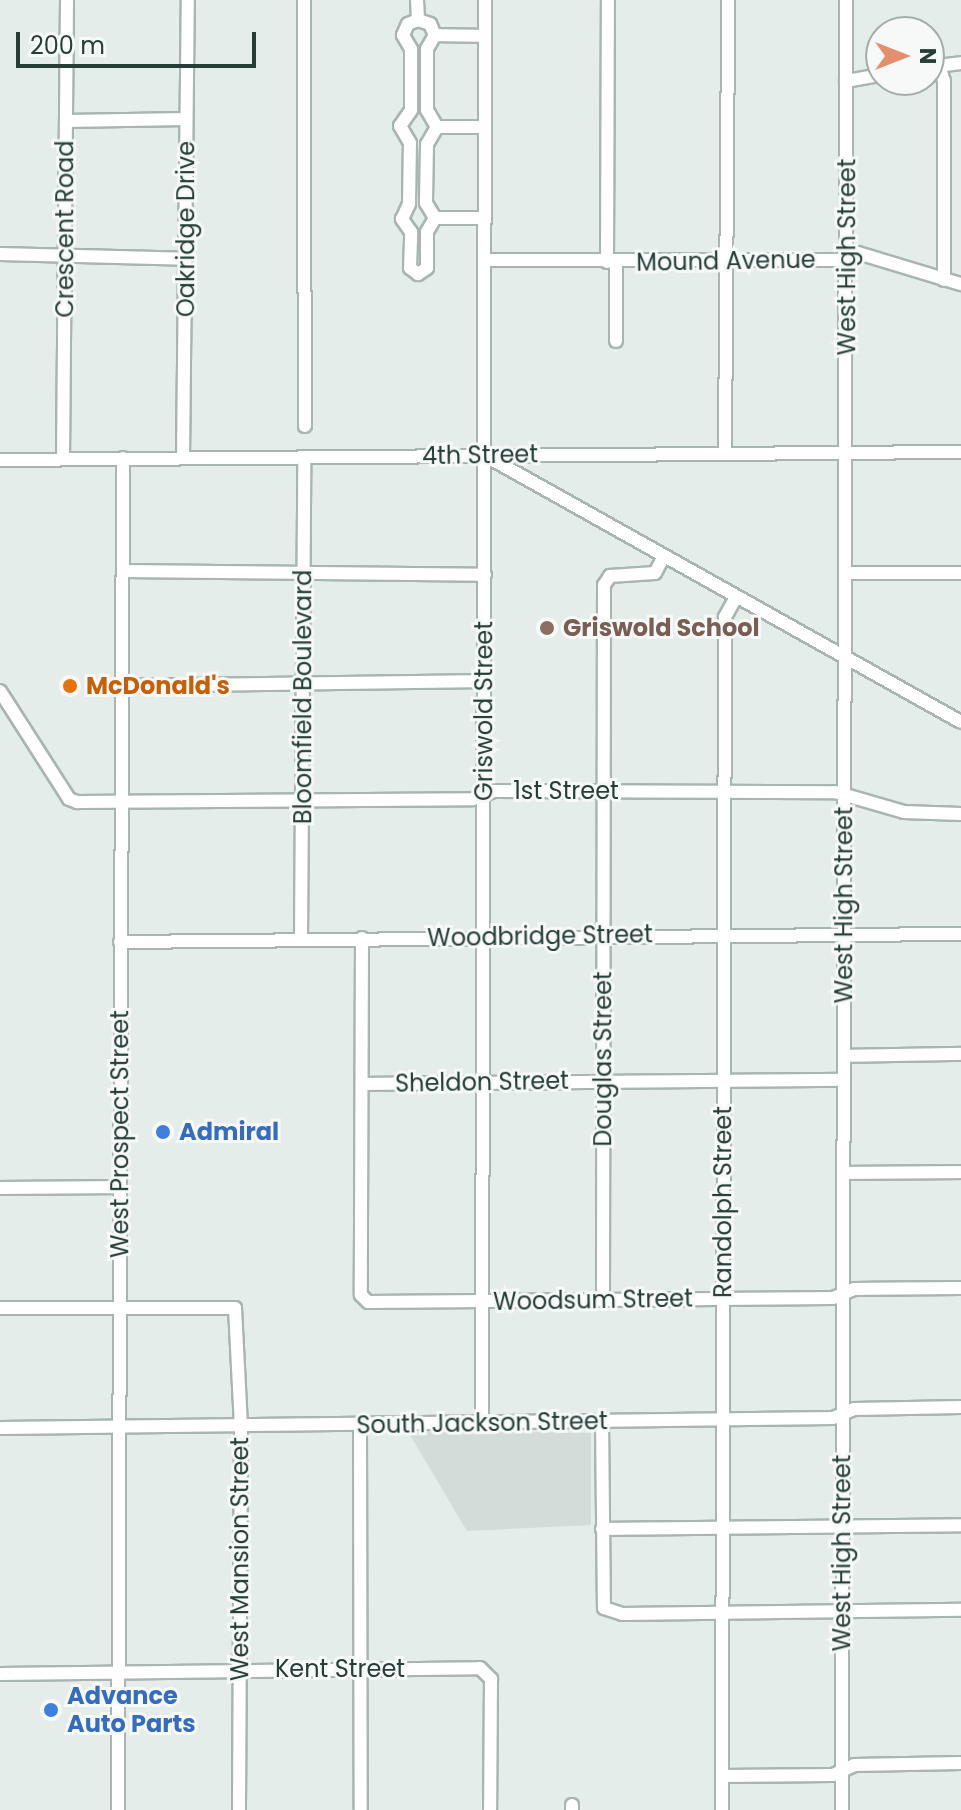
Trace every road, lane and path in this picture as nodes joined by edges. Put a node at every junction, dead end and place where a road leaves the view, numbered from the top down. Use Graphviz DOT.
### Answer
graph roads {
  1 [pos="67,0"];
  2 [pos="188,0"];
  3 [pos="304,0"];
  4 [pos="417,0"];
  5 [pos="485,0"];
  6 [pos="608,0"];
  7 [pos="728,0"];
  8 [pos="846,0"];
  9 [pos="418,20"];
  10 [pos="435,35"];
  11 [pos="485,36"];
  12 [pos="411,49"];
  13 [pos="427,49"];
  14 [pos="865,78"];
  15 [pos="846,81"];
  16 [pos="944,96"];
  17 [pos="411,110"];
  18 [pos="427,110"];
  19 [pos="186,119"];
  20 [pos="66,121"];
  21 [pos="437,127"];
  22 [pos="485,127"];
  23 [pos="410,143"];
  24 [pos="427,144"];
  25 [pos="945,176"];
  26 [pos="961,176"];
  27 [pos="426,203"];
  28 [pos="409,204"];
  29 [pos="435,218"];
  30 [pos="485,218"];
  31 [pos="411,232"];
  32 [pos="427,232"];
  33 [pos="0,254"];
  34 [pos="848,257"];
  35 [pos="65,258"];
  36 [pos="186,259"];
  37 [pos="486,260"];
  38 [pos="728,260"];
  39 [pos="611,262"];
  40 [pos="944,280"];
  41 [pos="961,284"];
  42 [pos="616,341"];
  43 [pos="305,426"];
  44 [pos="848,452"];
  45 [pos="961,452"];
  46 [pos="725,453"];
  47 [pos="486,456"];
  48 [pos="304,457"];
  49 [pos="63,458"];
  50 [pos="123,458"];
  51 [pos="183,458"];
  52 [pos="0,460"];
  53 [pos="663,558"];
  54 [pos="123,571"];
  55 [pos="846,573"];
  56 [pos="961,573"];
  57 [pos="485,575"];
  58 [pos="304,576"];
  59 [pos="736,597"];
  60 [pos="845,658"];
  61 [pos="304,681"];
  62 [pos="483,681"];
  63 [pos="122,686"];
  64 [pos="0,691"];
  65 [pos="961,722"];
  66 [pos="604,791"];
  67 [pos="725,791"];
  68 [pos="845,794"];
  69 [pos="483,795"];
  70 [pos="303,800"];
  71 [pos="122,802"];
  72 [pos="961,814"];
  73 [pos="724,934"];
  74 [pos="961,934"];
  75 [pos="603,935"];
  76 [pos="844,935"];
  77 [pos="483,936"];
  78 [pos="301,938"];
  79 [pos="362,938"];
  80 [pos="120,942"];
  81 [pos="961,1054"];
  82 [pos="844,1056"];
  83 [pos="723,1080"];
  84 [pos="843,1080"];
  85 [pos="603,1081"];
  86 [pos="482,1083"];
  87 [pos="362,1084"];
  88 [pos="961,1172"];
  89 [pos="843,1173"];
  90 [pos="120,1187"];
  91 [pos="0,1188"];
  92 [pos="961,1288"];
  93 [pos="843,1294"];
  94 [pos="723,1298"];
  95 [pos="603,1299"];
  96 [pos="483,1301"];
  97 [pos="119,1307"];
  98 [pos="0,1308"];
  99 [pos="961,1407"];
  100 [pos="843,1412"];
  101 [pos="723,1420"];
  102 [pos="602,1421"];
  103 [pos="482,1423"];
  104 [pos="360,1425"];
  105 [pos="241,1426"];
  106 [pos="0,1428"];
  107 [pos="120,1428"];
  108 [pos="961,1525"];
  109 [pos="843,1526"];
  110 [pos="722,1527"];
  111 [pos="602,1529"];
  112 [pos="961,1610"];
  113 [pos="842,1611"];
  114 [pos="723,1613"];
  115 [pos="240,1670"];
  116 [pos="361,1670"];
  117 [pos="119,1672"];
  118 [pos="0,1674"];
  119 [pos="961,1763"];
  120 [pos="842,1769"];
  121 [pos="722,1776"];
  122 [pos="118,1810"];
  123 [pos="239,1810"];
  124 [pos="361,1810"];
  125 [pos="490,1810"];
  126 [pos="722,1810"];
  127 [pos="842,1810"];
  1 -- 20 [label="street, Crescent Road"];
  2 -- 19 [label="street, Oakridge Drive"];
  3 -- 43 [label="street"];
  4 -- 9 [label="street"];
  5 -- 11 [label="street, Griswold Street"];
  6 -- 39 [label="street"];
  7 -- 38 [label="street"];
  8 -- 15 [label="street, West High Street"];
  9 -- 10 [label="street"];
  9 -- 12 [label="street"];
  10 -- 11 [label="street"];
  10 -- 13 [label="street"];
  11 -- 22 [label="street, Griswold Street"];
  12 -- 13 [label="street"];
  12 -- 17 [label="street"];
  13 -- 18 [label="street"];
  14 -- 15 [label="street"];
  15 -- 34 [label="street, West High Street"];
  16 -- 25 [label="street"];
  17 -- 18 [label="street"];
  17 -- 23 [label="street"];
  18 -- 21 [label="street"];
  19 -- 20 [label="street"];
  19 -- 36 [label="street, Oakridge Drive"];
  20 -- 35 [label="street, Crescent Road"];
  21 -- 22 [label="street"];
  21 -- 24 [label="street"];
  22 -- 30 [label="street, Griswold Street"];
  23 -- 24 [label="street"];
  23 -- 28 [label="street"];
  24 -- 27 [label="street"];
  25 -- 26 [label="street"];
  25 -- 40 [label="street"];
  27 -- 28 [label="street"];
  27 -- 29 [label="street"];
  28 -- 31 [label="street"];
  29 -- 30 [label="street"];
  29 -- 32 [label="street"];
  30 -- 37 [label="street, Griswold Street"];
  31 -- 32 [label="street"];
  31 -- 32 [label="street"];
  33 -- 35 [label="street"];
  34 -- 38 [label="street, Mound Avenue"];
  34 -- 40 [label="street, Mound Avenue"];
  34 -- 44 [label="street, West High Street"];
  35 -- 36 [label="street"];
  35 -- 49 [label="street, Crescent Road"];
  36 -- 51 [label="street, Oakridge Drive"];
  37 -- 39 [label="street, Mound Avenue"];
  37 -- 47 [label="street, Griswold Street"];
  38 -- 39 [label="street, Mound Avenue"];
  38 -- 46 [label="street"];
  39 -- 42 [label="street"];
  40 -- 41 [label="street, Mound Avenue"];
  44 -- 45 [label="street, 4th Street"];
  44 -- 46 [label="street, 4th Street"];
  44 -- 55 [label="street, West High Street"];
  46 -- 47 [label="street, 4th Street"];
  47 -- 48 [label="street, 4th Street"];
  47 -- 53 [label="street"];
  47 -- 57 [label="street, Griswold Street"];
  48 -- 51 [label="street, 4th Street"];
  48 -- 58 [label="street, Bloomfield Boulevard"];
  49 -- 50 [label="street, 4th Street"];
  49 -- 52 [label="street, 4th Street"];
  50 -- 51 [label="street, 4th Street"];
  50 -- 54 [label="street, West Prospect Street"];
  53 -- 59 [label="street"];
  53 -- 66 [label="street, Douglas Street"];
  54 -- 58 [label="street"];
  54 -- 63 [label="street, West Prospect Street"];
  55 -- 56 [label="street"];
  55 -- 60 [label="street, West High Street"];
  57 -- 58 [label="street"];
  57 -- 62 [label="street, Griswold Street"];
  58 -- 61 [label="street, Bloomfield Boulevard"];
  59 -- 60 [label="street"];
  59 -- 67 [label="street, Randolph Street"];
  60 -- 65 [label="street"];
  60 -- 68 [label="street, West High Street"];
  61 -- 62 [label="street"];
  61 -- 63 [label="street"];
  61 -- 70 [label="street, Bloomfield Boulevard"];
  62 -- 69 [label="street, Griswold Street"];
  63 -- 71 [label="street, West Prospect Street"];
  64 -- 71 [label="street, 1st Street"];
  66 -- 67 [label="street, 1st Street"];
  66 -- 69 [label="street, 1st Street"];
  66 -- 75 [label="street, Douglas Street"];
  67 -- 68 [label="street, 1st Street"];
  67 -- 73 [label="street, Randolph Street"];
  68 -- 72 [label="street, 1st Street"];
  68 -- 76 [label="street, West High Street"];
  69 -- 70 [label="street, 1st Street"];
  69 -- 77 [label="street, Griswold Street"];
  70 -- 71 [label="street, 1st Street"];
  70 -- 78 [label="street, Bloomfield Boulevard"];
  71 -- 80 [label="street, West Prospect Street"];
  73 -- 75 [label="street, Woodbridge Street"];
  73 -- 76 [label="street, Woodbridge Street"];
  73 -- 83 [label="street, Randolph Street"];
  74 -- 76 [label="street, Woodbridge Street"];
  75 -- 77 [label="street, Woodbridge Street"];
  75 -- 85 [label="street, Douglas Street"];
  76 -- 82 [label="street, West High Street"];
  77 -- 79 [label="street, Woodbridge Street"];
  77 -- 86 [label="street, Griswold Street"];
  78 -- 79 [label="street, Woodbridge Street"];
  78 -- 80 [label="street, Woodbridge Street"];
  79 -- 87 [label="street"];
  80 -- 90 [label="street, West Prospect Street"];
  81 -- 82 [label="street"];
  82 -- 84 [label="street, West High Street"];
  83 -- 84 [label="street, Sheldon Street"];
  83 -- 85 [label="street, Sheldon Street"];
  83 -- 94 [label="street, Randolph Street"];
  84 -- 89 [label="street, West High Street"];
  85 -- 86 [label="street, Sheldon Street"];
  85 -- 95 [label="street, Douglas Street"];
  86 -- 87 [label="street, Sheldon Street"];
  86 -- 96 [label="street, Griswold Street"];
  87 -- 96 [label="street, Woodsum Street"];
  88 -- 89 [label="street"];
  89 -- 93 [label="street, West High Street"];
  90 -- 91 [label="street"];
  90 -- 97 [label="street, West Prospect Street"];
  92 -- 93 [label="street, Woodsum Street"];
  93 -- 94 [label="street, Woodsum Street"];
  93 -- 100 [label="street, West High Street"];
  94 -- 95 [label="street, Woodsum Street"];
  94 -- 101 [label="street, Randolph Street"];
  95 -- 96 [label="street, Woodsum Street"];
  96 -- 103 [label="street, Griswold Street"];
  97 -- 98 [label="street"];
  97 -- 105 [label="street, West Mansion Street"];
  97 -- 107 [label="street, West Prospect Street"];
  99 -- 100 [label="street, South Jackson Street"];
  100 -- 101 [label="street, South Jackson Street"];
  100 -- 109 [label="street, West High Street"];
  101 -- 102 [label="street, South Jackson Street"];
  101 -- 110 [label="street, Randolph Street"];
  102 -- 103 [label="street, South Jackson Street"];
  102 -- 111 [label="street"];
  103 -- 104 [label="street, South Jackson Street"];
  104 -- 105 [label="street, South Jackson Street"];
  104 -- 116 [label="street"];
  105 -- 107 [label="street, South Jackson Street"];
  105 -- 115 [label="street, West Mansion Street"];
  106 -- 107 [label="street, South Jackson Street"];
  107 -- 117 [label="street, West Prospect Street"];
  108 -- 109 [label="street"];
  109 -- 110 [label="street"];
  109 -- 113 [label="street, West High Street"];
  110 -- 111 [label="street"];
  110 -- 114 [label="street, Randolph Street"];
  111 -- 114 [label="street"];
  112 -- 113 [label="street"];
  113 -- 114 [label="street"];
  113 -- 120 [label="street, West High Street"];
  114 -- 121 [label="street, Randolph Street"];
  115 -- 116 [label="street, Kent Street"];
  115 -- 117 [label="street, Kent Street"];
  115 -- 123 [label="street, West Mansion Street"];
  116 -- 124 [label="street"];
  116 -- 125 [label="street, Kent Street"];
  117 -- 118 [label="street, Kent Street"];
  117 -- 122 [label="street, West Prospect Street"];
  119 -- 120 [label="street"];
  120 -- 121 [label="street"];
  120 -- 127 [label="street, West High Street"];
  121 -- 126 [label="street, Randolph Street"];
}
